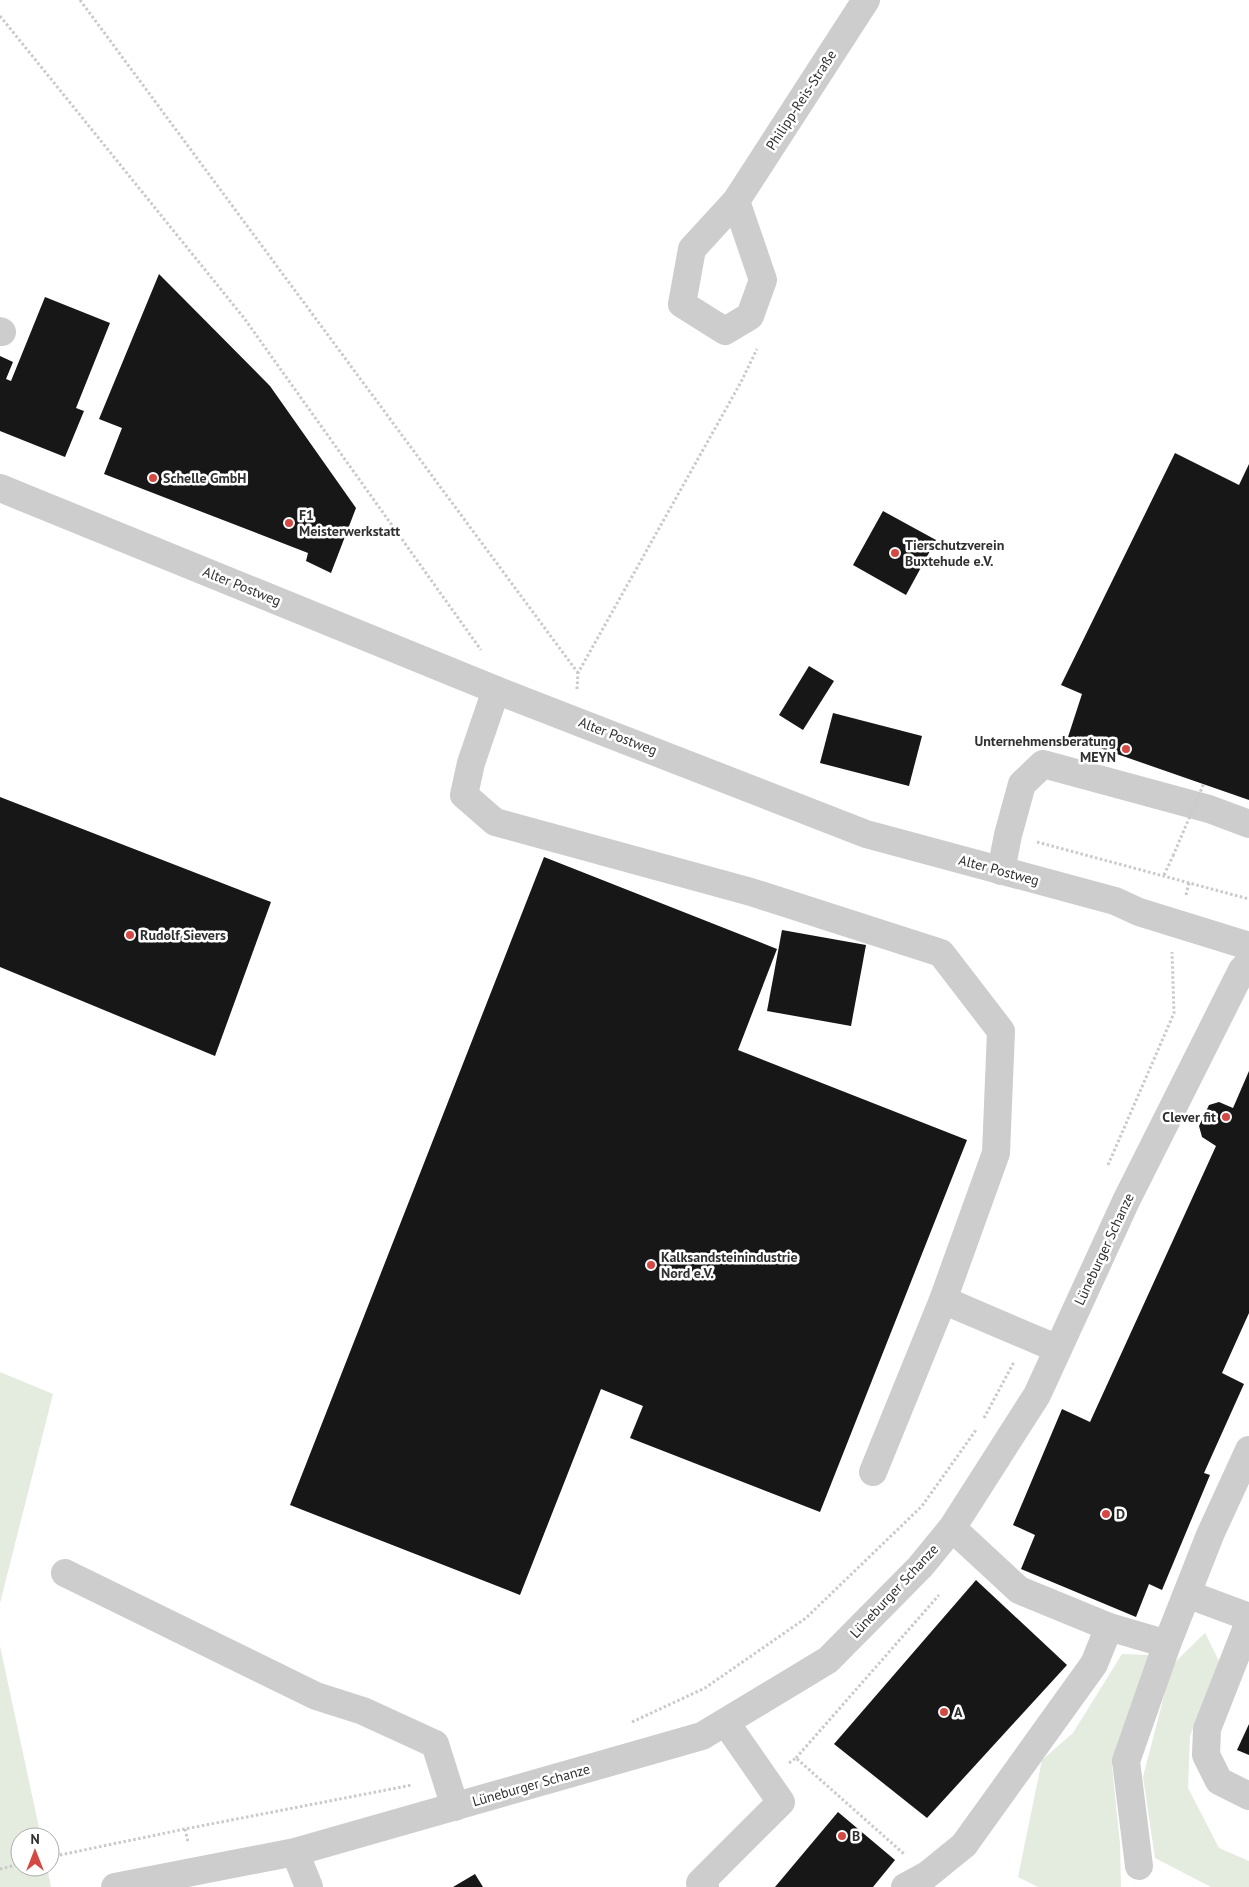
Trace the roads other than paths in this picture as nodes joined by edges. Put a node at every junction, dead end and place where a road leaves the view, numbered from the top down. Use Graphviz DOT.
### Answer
graph roads {
  1 [pos="866,0"];
  2 [pos="736,200"];
  3 [pos="0,488"];
  4 [pos="496,690"];
  5 [pos="1249,824"];
  6 [pos="1001,871"];
  7 [pos="1249,946"];
  8 [pos="1249,964"];
  9 [pos="944,1300"];
  10 [pos="1058,1348"];
  11 [pos="1249,1450"];
  12 [pos="873,1472"];
  13 [pos="952,1528"];
  14 [pos="65,1573"];
  15 [pos="1187,1594"];
  16 [pos="1249,1616"];
  17 [pos="1249,1622"];
  18 [pos="1109,1627"];
  19 [pos="1167,1644"];
  20 [pos="726,1723"];
  21 [pos="1249,1796"];
  22 [pos="455,1807"];
  23 [pos="295,1852"];
  24 [pos="1138,1866"];
  25 [pos="916,1881"];
  26 [pos="116,1887"];
  27 [pos="309,1887"];
  28 [pos="705,1887"];
  1 -- 2 [label="street, Philipp-Reis-Straße"];
  2 -- 2 [label="street, Philipp-Reis-Straße"];
  3 -- 4 [label="street, Alter Postweg"];
  4 -- 6 [label="street, Alter Postweg"];
  4 -- 9 [label="street"];
  5 -- 6 [label="street"];
  6 -- 7 [label="street, Alter Postweg"];
  8 -- 10 [label="street, Lüneburger Schanze"];
  9 -- 10 [label="street"];
  9 -- 12 [label="street"];
  10 -- 13 [label="street, Lüneburger Schanze"];
  11 -- 15 [label="street"];
  13 -- 18 [label="street"];
  13 -- 20 [label="street, Lüneburger Schanze"];
  14 -- 22 [label="street"];
  15 -- 16 [label="street"];
  15 -- 19 [label="street"];
  17 -- 21 [label="street"];
  18 -- 19 [label="street"];
  18 -- 25 [label="street"];
  19 -- 24 [label="street"];
  20 -- 22 [label="street, Lüneburger Schanze"];
  20 -- 28 [label="street"];
  22 -- 23 [label="street, Lüneburger Schanze"];
  23 -- 26 [label="street, Lüneburger Schanze"];
  23 -- 27 [label="street"];
}
